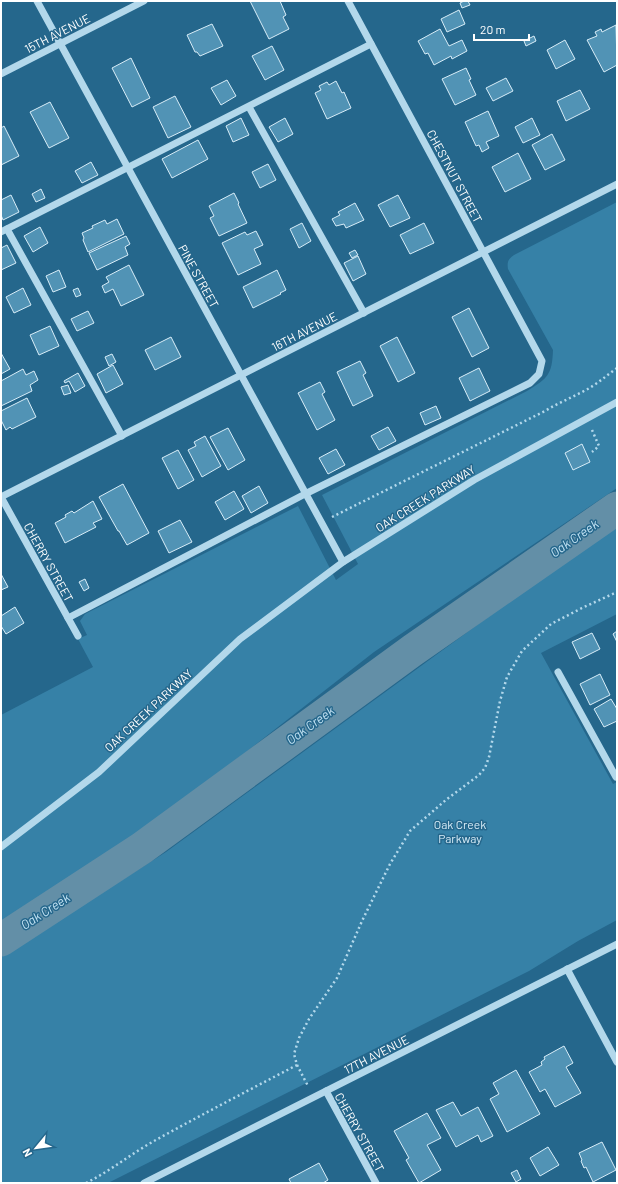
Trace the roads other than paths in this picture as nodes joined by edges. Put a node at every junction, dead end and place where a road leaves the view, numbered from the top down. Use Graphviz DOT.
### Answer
graph roads {
  1 [pos="38,1"];
  2 [pos="144,1"];
  3 [pos="348,1"];
  4 [pos="60,44"];
  5 [pos="371,44"];
  6 [pos="1,74"];
  7 [pos="249,107"];
  8 [pos="128,168"];
  9 [pos="617,184"];
  10 [pos="4,231"];
  11 [pos="483,252"];
  12 [pos="364,313"];
  13 [pos="241,375"];
  14 [pos="617,402"];
  15 [pos="122,436"];
  16 [pos="305,494"];
  17 [pos="1,497"];
  18 [pos="343,562"];
  19 [pos="68,618"];
  20 [pos="78,636"];
  21 [pos="558,672"];
  22 [pos="617,776"];
  23 [pos="1,847"];
  24 [pos="617,944"];
  25 [pos="567,969"];
  26 [pos="617,1062"];
  27 [pos="326,1091"];
  28 [pos="144,1183"];
  29 [pos="376,1183"];
  1 -- 4 [label="street, PINE STREET"];
  2 -- 4 [label="street, 15TH AVENUE"];
  3 -- 5 [label="street, CHESTNUT STREET"];
  4 -- 6 [label="street, 15TH AVENUE"];
  4 -- 8 [label="street, PINE STREET"];
  5 -- 7 [label="street"];
  5 -- 11 [label="street, CHESTNUT STREET"];
  7 -- 8 [label="street"];
  7 -- 12 [label="street"];
  8 -- 10 [label="street"];
  8 -- 13 [label="street, PINE STREET"];
  9 -- 11 [label="street, 16TH AVENUE"];
  10 -- 15 [label="street"];
  11 -- 12 [label="street, 16TH AVENUE"];
  11 -- 16 [label="street, CHESTNUT STREET"];
  12 -- 13 [label="street, 16TH AVENUE"];
  13 -- 15 [label="street, 16TH AVENUE"];
  13 -- 16 [label="street, PINE STREET"];
  14 -- 18 [label="street, OAK CREEK PARKWAY"];
  15 -- 17 [label="street, 16TH AVENUE"];
  16 -- 18 [label="street, PINE STREET"];
  16 -- 19 [label="street"];
  17 -- 19 [label="street, CHERRY STREET"];
  18 -- 23 [label="street, OAK CREEK PARKWAY"];
  19 -- 20 [label="street, CHERRY STREET"];
  21 -- 22 [label="street"];
  24 -- 25 [label="street, 17TH AVENUE"];
  25 -- 26 [label="street"];
  25 -- 27 [label="street, 17TH AVENUE"];
  27 -- 28 [label="street, 17TH AVENUE"];
  27 -- 29 [label="street, CHERRY STREET"];
}
